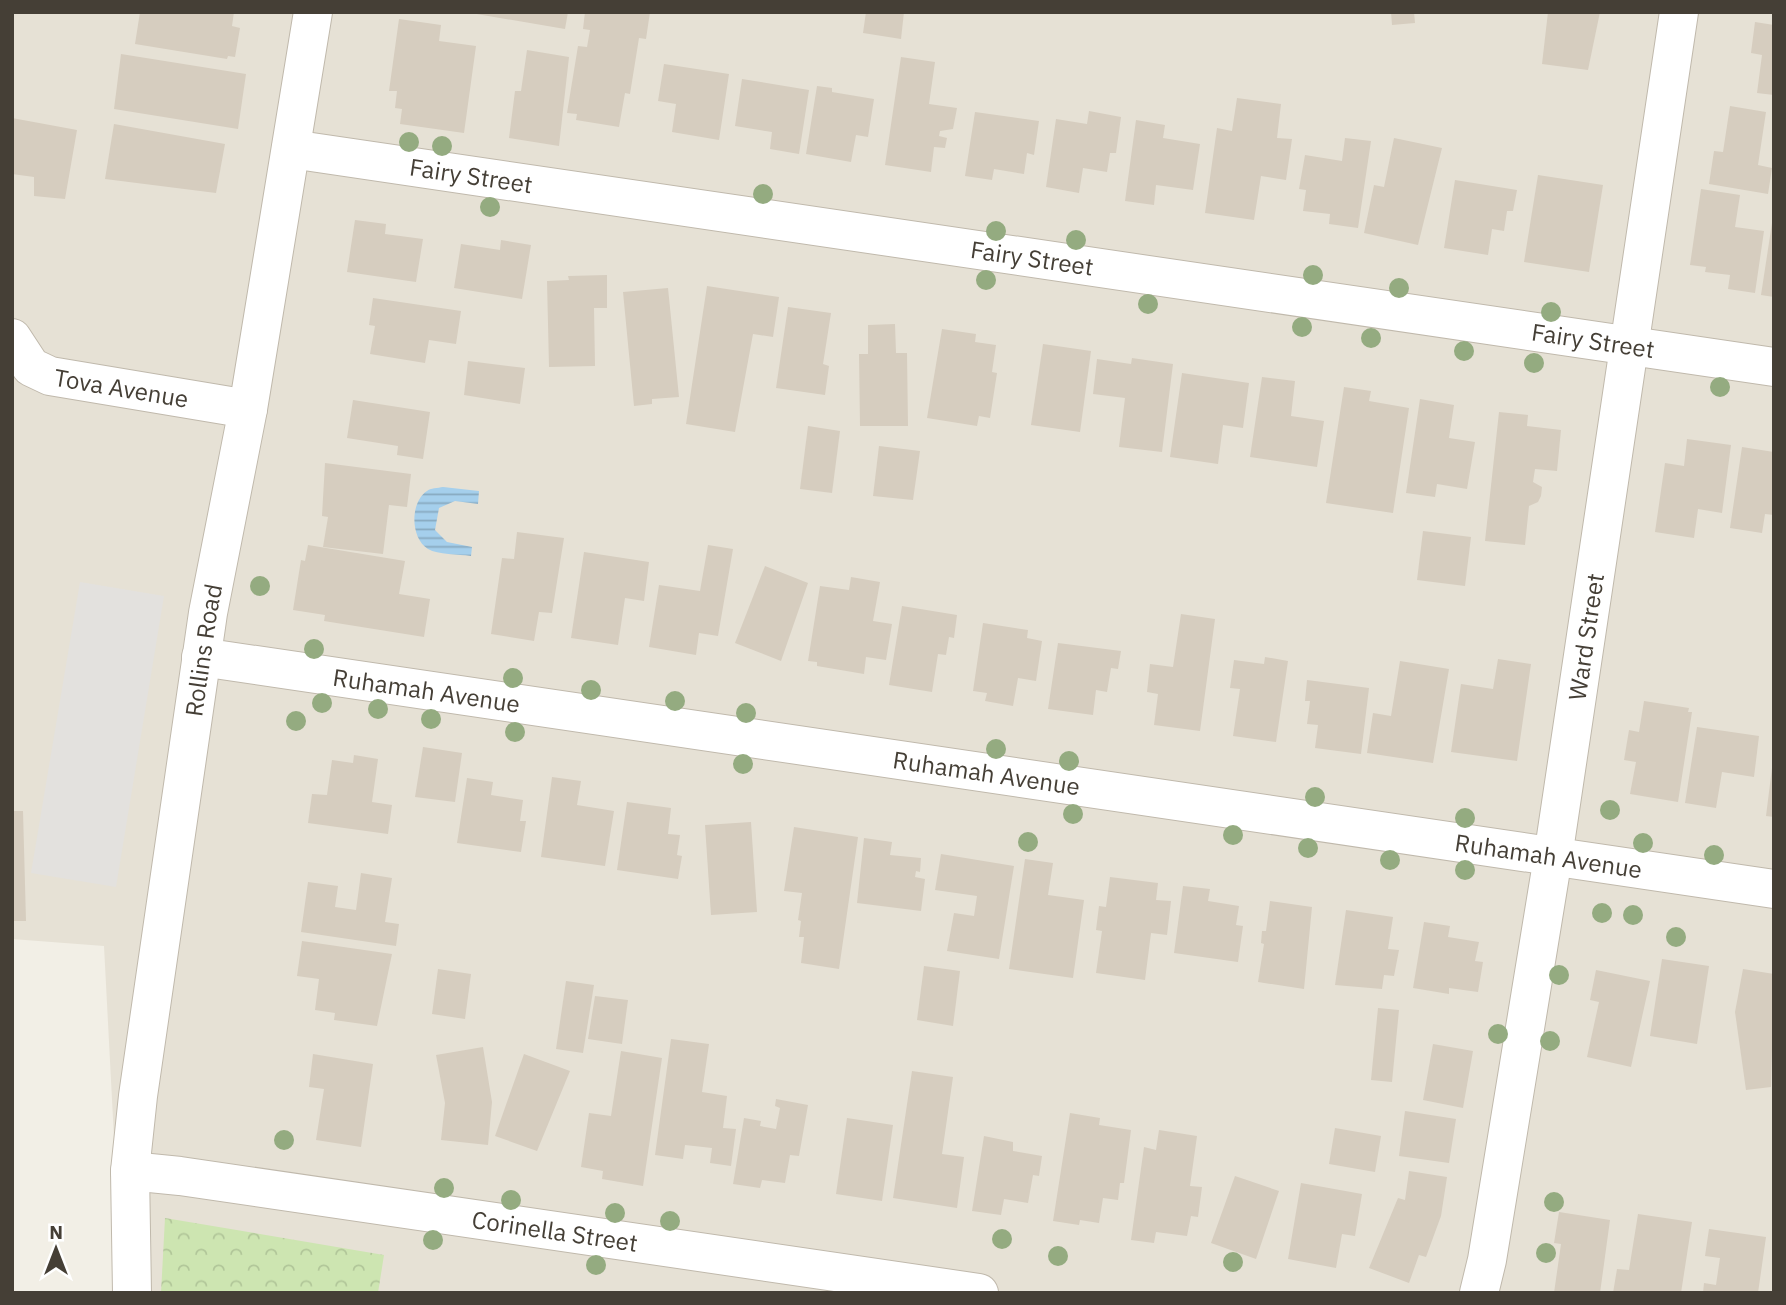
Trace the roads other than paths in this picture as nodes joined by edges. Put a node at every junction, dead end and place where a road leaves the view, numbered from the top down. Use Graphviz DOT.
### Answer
graph roads {
  1 [pos="313,12"];
  2 [pos="1679,12"];
  3 [pos="291,149"];
  4 [pos="12,338"];
  5 [pos="1629,344"];
  6 [pos="1774,367"];
  7 [pos="248,410"];
  8 [pos="201,657"];
  9 [pos="1553,857"];
  10 [pos="1774,889"];
  11 [pos="130,1171"];
  12 [pos="1486,1282"];
  13 [pos="132,1293"];
  14 [pos="979,1293"];
  1 -- 3 [label="street, Rollins Road"];
  2 -- 5 [label="street, Ward Street"];
  3 -- 5 [label="street, Fairy Street"];
  3 -- 7 [label="street, Rollins Road"];
  4 -- 7 [label="street, Tova Avenue"];
  5 -- 6 [label="street, Fairy Street"];
  5 -- 9 [label="street, Ward Street"];
  7 -- 8 [label="street, Rollins Road"];
  8 -- 9 [label="street, Ruhamah Avenue"];
  8 -- 11 [label="street, Rollins Road"];
  9 -- 10 [label="street, Ruhamah Avenue"];
  9 -- 12 [label="street, Ward Street"];
  11 -- 13 [label="street, Rollins Road"];
  11 -- 14 [label="street, Corinella Street"];
}
